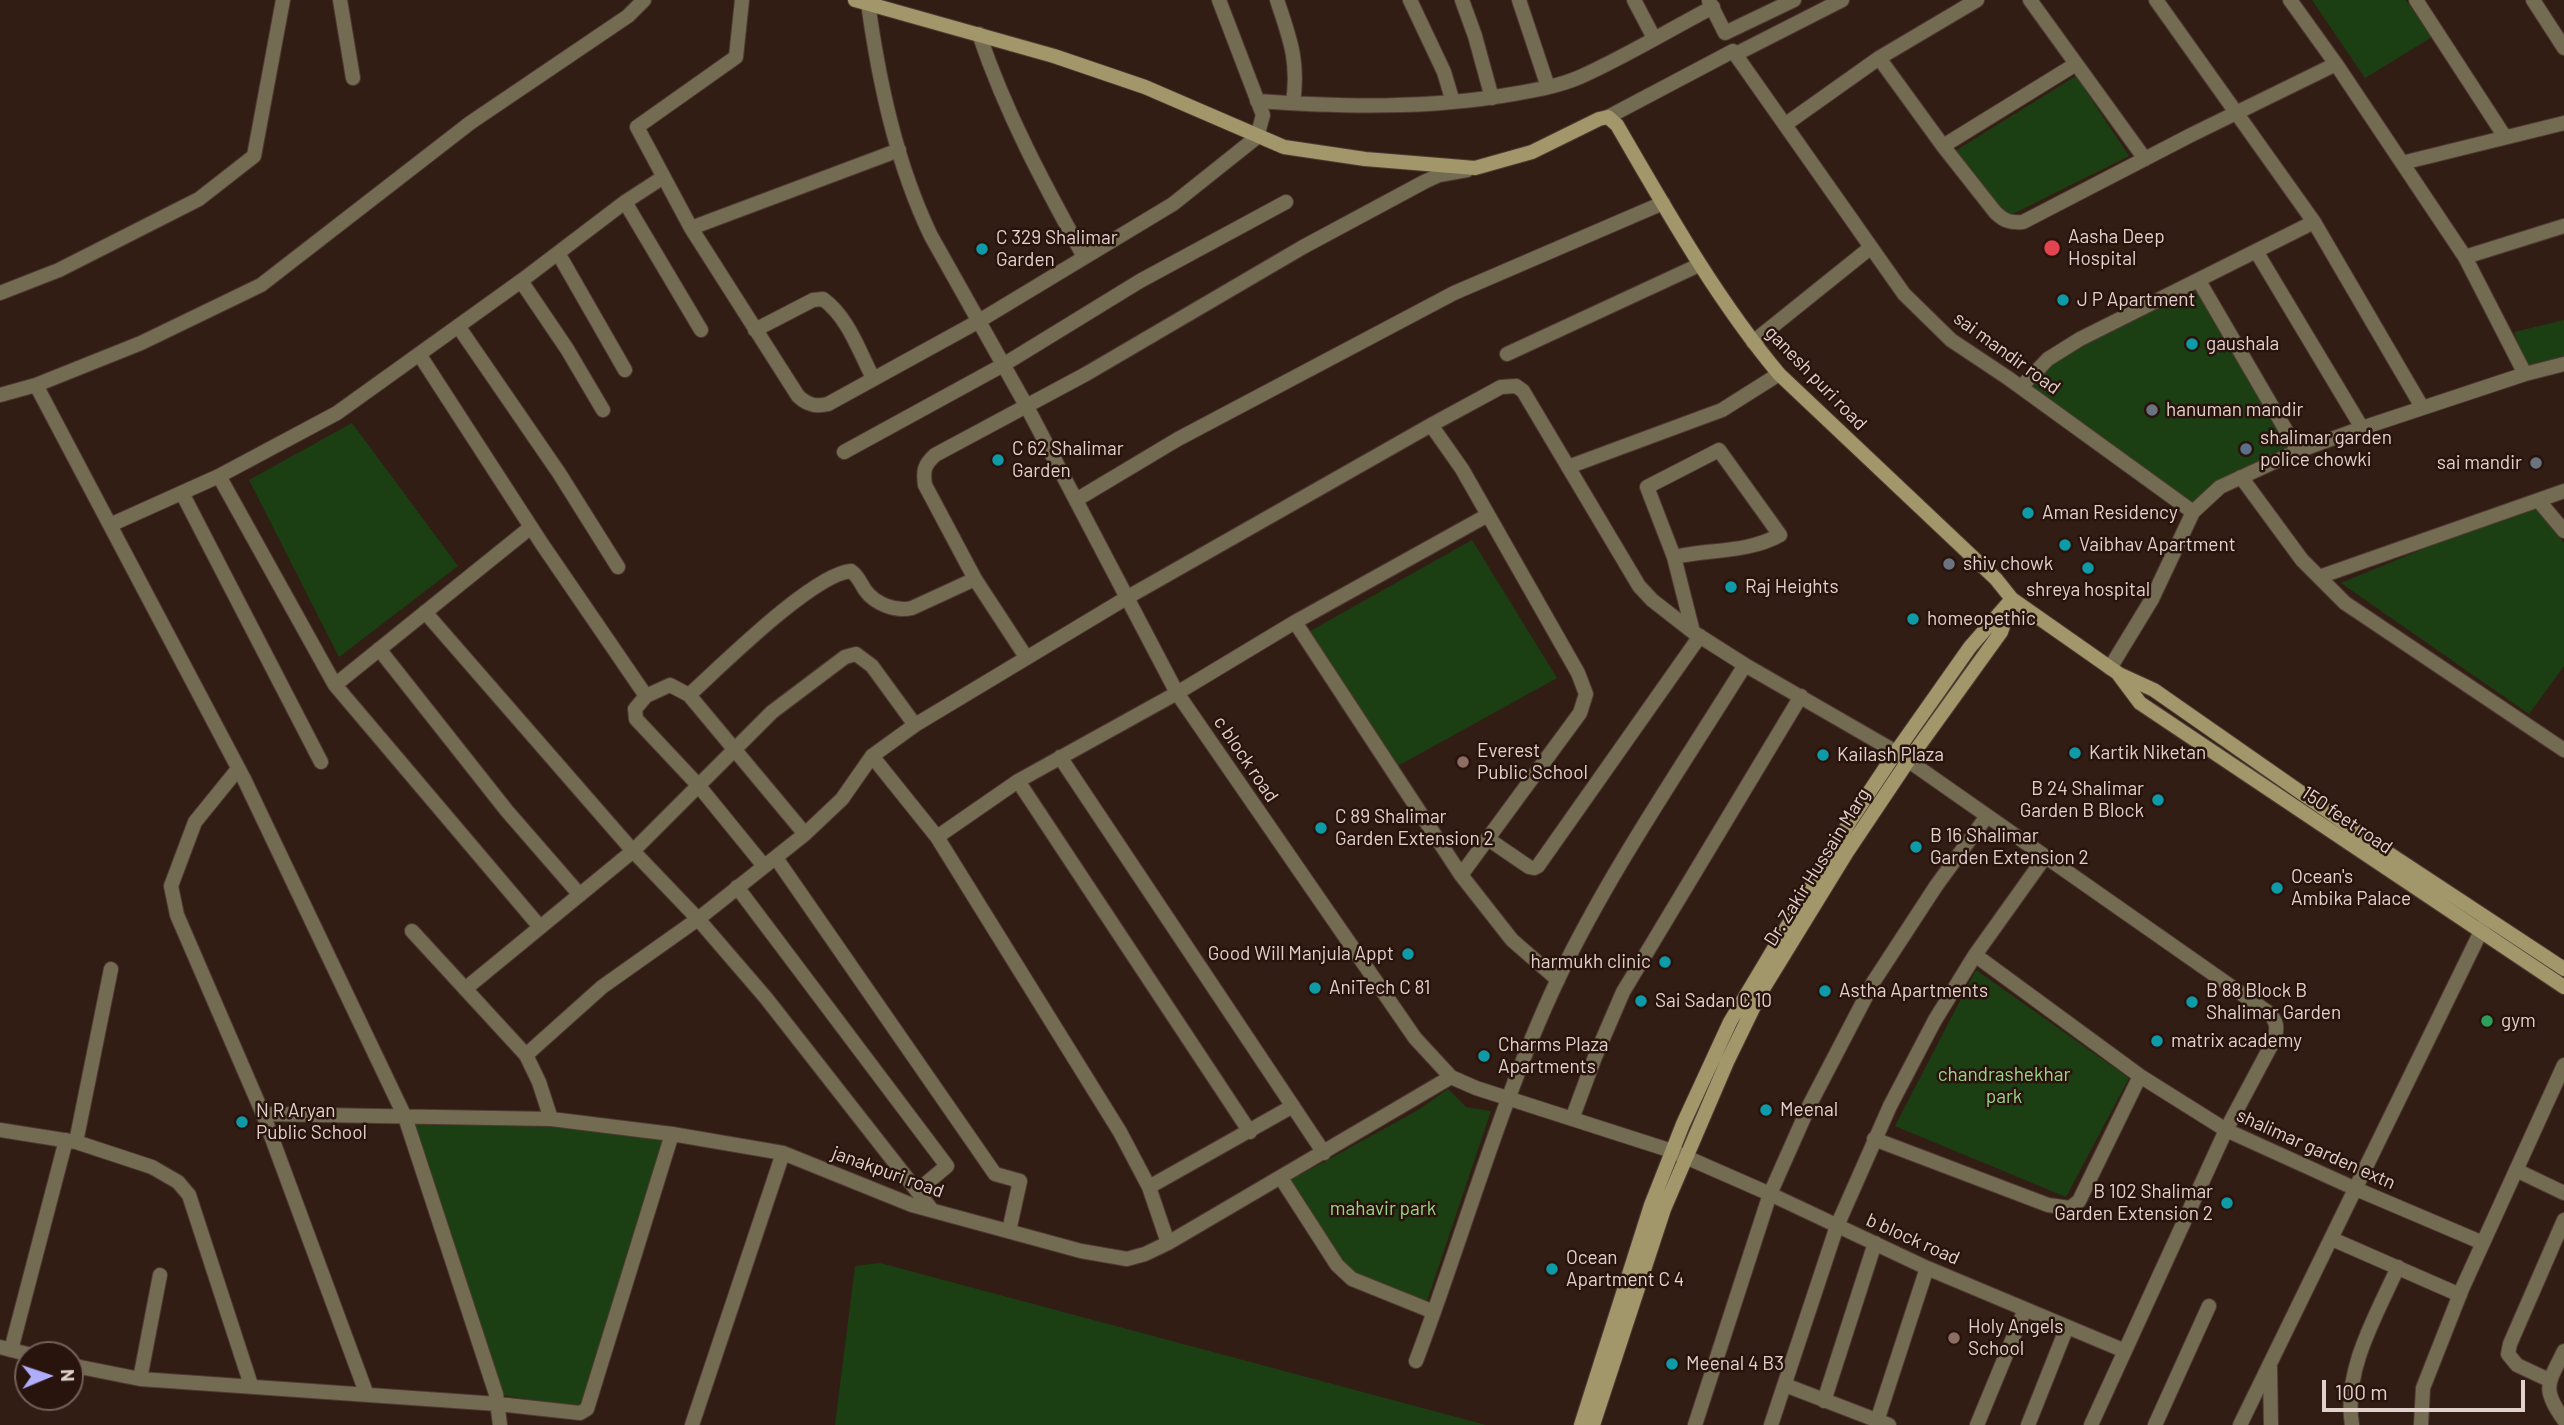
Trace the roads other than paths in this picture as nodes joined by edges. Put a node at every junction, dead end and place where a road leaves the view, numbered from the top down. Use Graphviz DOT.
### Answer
graph roads {
  1 [pos="283,0"];
  2 [pos="340,0"];
  3 [pos="644,0"];
  4 [pos="742,0"];
  5 [pos="1219,0"];
  6 [pos="1277,0"];
  7 [pos="1410,0"];
  8 [pos="1462,0"];
  9 [pos="1519,0"];
  10 [pos="1634,0"];
  11 [pos="1794,0"];
  12 [pos="1842,0"];
  13 [pos="1977,0"];
  14 [pos="2030,0"];
  15 [pos="2156,0"];
  16 [pos="2290,0"];
  17 [pos="2416,0"];
  18 [pos="2533,0"];
  19 [pos="862,1"];
  20 [pos="1711,4"];
  21 [pos="979,34"];
  22 [pos="1654,38"];
  23 [pos="2564,48"];
  24 [pos="1736,54"];
  25 [pos="1879,58"];
  26 [pos="2076,64"];
  27 [pos="2336,64"];
  28 [pos="353,78"];
  29 [pos="1548,88"];
  30 [pos="1492,97"];
  31 [pos="1257,101"];
  32 [pos="1453,102"];
  33 [pos="1293,103"];
  34 [pos="2236,113"];
  35 [pos="1608,117"];
  36 [pos="2564,123"];
  37 [pos="1786,124"];
  38 [pos="1257,137"];
  39 [pos="2505,137"];
  40 [pos="1942,146"];
  41 [pos="899,150"];
  42 [pos="2145,159"];
  43 [pos="2402,163"];
  44 [pos="1475,168"];
  45 [pos="662,178"];
  46 [pos="625,202"];
  47 [pos="1286,202"];
  48 [pos="1663,203"];
  49 [pos="2314,222"];
  50 [pos="2564,226"];
  51 [pos="691,228"];
  52 [pos="1870,248"];
  53 [pos="2256,251"];
  54 [pos="558,253"];
  55 [pos="1084,257"];
  56 [pos="2465,257"];
  57 [pos="1699,265"];
  58 [pos="521,281"];
  59 [pos="2199,281"];
  60 [pos="0,293"];
  61 [pos="979,321"];
  62 [pos="458,326"];
  63 [pos="701,330"];
  64 [pos="755,330"];
  65 [pos="1753,342"];
  66 [pos="419,354"];
  67 [pos="1507,354"];
  68 [pos="2564,364"];
  69 [pos="1003,365"];
  70 [pos="625,370"];
  71 [pos="1779,374"];
  72 [pos="2525,374"];
  73 [pos="873,378"];
  74 [pos="36,385"];
  75 [pos="2021,387"];
  76 [pos="0,395"];
  77 [pos="1027,407"];
  78 [pos="2423,407"];
  79 [pos="603,410"];
  80 [pos="1431,425"];
  81 [pos="2362,428"];
  82 [pos="2298,451"];
  83 [pos="844,452"];
  84 [pos="1568,467"];
  85 [pos="219,477"];
  86 [pos="2241,477"];
  87 [pos="2564,491"];
  88 [pos="182,493"];
  89 [pos="1076,500"];
  90 [pos="2539,500"];
  91 [pos="2193,512"];
  92 [pos="1486,516"];
  93 [pos="110,525"];
  94 [pos="531,527"];
  95 [pos="2564,531"];
  96 [pos="1674,556"];
  97 [pos="618,566"];
  98 [pos="2319,577"];
  99 [pos="975,579"];
  100 [pos="1128,597"];
  101 [pos="2012,599"];
  102 [pos="425,612"];
  103 [pos="1295,622"];
  104 [pos="1697,634"];
  105 [pos="379,649"];
  106 [pos="1026,657"];
  107 [pos="1745,665"];
  108 [pos="2114,671"];
  109 [pos="335,685"];
  110 [pos="1177,692"];
  111 [pos="689,695"];
  112 [pos="646,696"];
  113 [pos="1801,696"];
  114 [pos="915,725"];
  115 [pos="734,749"];
  116 [pos="2564,750"];
  117 [pos="872,756"];
  118 [pos="1902,756"];
  119 [pos="1059,757"];
  120 [pos="321,762"];
  121 [pos="238,769"];
  122 [pos="1018,781"];
  123 [pos="698,785"];
  124 [pos="1987,817"];
  125 [pos="805,834"];
  126 [pos="937,836"];
  127 [pos="1488,839"];
  128 [pos="633,851"];
  129 [pos="2045,857"];
  130 [pos="770,862"];
  131 [pos="1461,875"];
  132 [pos="737,887"];
  133 [pos="580,895"];
  134 [pos="2488,918"];
  135 [pos="698,919"];
  136 [pos="540,928"];
  137 [pos="412,931"];
  138 [pos="2481,932"];
  139 [pos="1975,955"];
  140 [pos="111,969"];
  141 [pos="2564,969"];
  142 [pos="1558,980"];
  143 [pos="2564,987"];
  144 [pos="465,989"];
  145 [pos="526,1055"];
  146 [pos="2564,1065"];
  147 [pos="2140,1076"];
  148 [pos="1451,1077"];
  149 [pos="1507,1098"];
  150 [pos="1293,1106"];
  151 [pos="263,1114"];
  152 [pos="405,1117"];
  153 [pos="551,1119"];
  154 [pos="1572,1119"];
  155 [pos="0,1129"];
  156 [pos="2226,1130"];
  157 [pos="1250,1132"];
  158 [pos="672,1134"];
  159 [pos="1874,1139"];
  160 [pos="71,1141"];
  161 [pos="1672,1152"];
  162 [pos="783,1153"];
  163 [pos="1324,1153"];
  164 [pos="1686,1158"];
  165 [pos="2516,1170"];
  166 [pos="1281,1178"];
  167 [pos="1149,1187"];
  168 [pos="2356,1189"];
  169 [pos="918,1191"];
  170 [pos="2564,1193"];
  171 [pos="1770,1194"];
  172 [pos="932,1210"];
  173 [pos="2564,1220"];
  174 [pos="1837,1226"];
  175 [pos="1009,1231"];
  176 [pos="2332,1239"];
  177 [pos="2483,1242"];
  178 [pos="1168,1243"];
  179 [pos="1875,1243"];
  180 [pos="2398,1267"];
  181 [pos="1927,1268"];
  182 [pos="160,1275"];
  183 [pos="2460,1295"];
  184 [pos="2209,1306"];
  185 [pos="2025,1309"];
  186 [pos="1434,1312"];
  187 [pos="2067,1327"];
  188 [pos="6,1348"];
  189 [pos="2125,1351"];
  190 [pos="2564,1351"];
  191 [pos="1416,1361"];
  192 [pos="2270,1362"];
  193 [pos="84,1368"];
  194 [pos="140,1378"];
  195 [pos="2550,1380"];
  196 [pos="251,1385"];
  197 [pos="1785,1385"];
  198 [pos="367,1395"];
  199 [pos="1824,1401"];
  200 [pos="498,1404"];
  201 [pos="2564,1420"];
  202 [pos="1883,1423"];
  203 [pos="500,1425"];
  204 [pos="692,1425"];
  205 [pos="1581,1425"];
  206 [pos="1593,1425"];
  207 [pos="1695,1425"];
  208 [pos="1771,1425"];
  209 [pos="1977,1425"];
  210 [pos="2028,1425"];
  211 [pos="2091,1425"];
  212 [pos="2155,1425"];
  213 [pos="2241,1425"];
  214 [pos="2271,1425"];
  215 [pos="2352,1425"];
  216 [pos="2421,1425"];
  1 -- 60 [label="street"];
  2 -- 28 [label="street"];
  3 -- 74 [label="street"];
  4 -- 45 [label="street"];
  5 -- 31 [label="street"];
  6 -- 33 [label="street"];
  7 -- 32 [label="street"];
  8 -- 30 [label="street"];
  9 -- 29 [label="street"];
  10 -- 22 [label="street"];
  11 -- 20 [label="street"];
  12 -- 24 [label="street"];
  13 -- 25 [label="street"];
  14 -- 26 [label="street"];
  15 -- 34 [label="street"];
  16 -- 27 [label="street"];
  17 -- 39 [label="street"];
  18 -- 23 [label="street"];
  19 -- 21 [label="street"];
  19 -- 41 [label="street, c block road"];
  20 -- 22 [label="street"];
  21 -- 38 [label="street"];
  21 -- 55 [label="street"];
  22 -- 29 [label="street"];
  24 -- 35 [label="street"];
  24 -- 37 [label="street, sai mandir road"];
  25 -- 37 [label="street"];
  25 -- 40 [label="street"];
  26 -- 40 [label="street"];
  26 -- 42 [label="street"];
  27 -- 34 [label="street"];
  27 -- 43 [label="street"];
  29 -- 30 [label="street"];
  30 -- 32 [label="street"];
  31 -- 33 [label="street"];
  31 -- 38 [label="street"];
  32 -- 33 [label="street"];
  34 -- 42 [label="street"];
  34 -- 49 [label="street"];
  35 -- 44 [label="street"];
  35 -- 48 [label="street, ganesh puri road"];
  36 -- 39 [label="street"];
  37 -- 52 [label="street, sai mandir road"];
  38 -- 44 [label="street"];
  38 -- 55 [label="street"];
  39 -- 43 [label="street"];
  40 -- 42 [label="street"];
  41 -- 51 [label="street"];
  41 -- 61 [label="street, c block road"];
  43 -- 56 [label="street"];
  44 -- 77 [label="street"];
  45 -- 46 [label="street"];
  45 -- 51 [label="street"];
  46 -- 54 [label="street"];
  46 -- 63 [label="street"];
  47 -- 69 [label="street"];
  48 -- 57 [label="street, ganesh puri road"];
  48 -- 89 [label="street"];
  49 -- 53 [label="street"];
  49 -- 78 [label="street"];
  50 -- 56 [label="street"];
  51 -- 64 [label="street"];
  52 -- 65 [label="street"];
  52 -- 75 [label="street, sai mandir road"];
  53 -- 59 [label="street"];
  53 -- 81 [label="street"];
  54 -- 58 [label="street"];
  54 -- 70 [label="street"];
  55 -- 61 [label="street"];
  56 -- 72 [label="street"];
  57 -- 65 [label="street, ganesh puri road"];
  57 -- 67 [label="street"];
  58 -- 62 [label="street"];
  58 -- 79 [label="street"];
  59 -- 75 [label="street"];
  59 -- 82 [label="street"];
  61 -- 69 [label="street, c block road"];
  61 -- 73 [label="street"];
  62 -- 66 [label="street"];
  62 -- 97 [label="street"];
  64 -- 73 [label="street"];
  64 -- 73 [label="street"];
  65 -- 71 [label="street, ganesh puri road"];
  66 -- 85 [label="street"];
  66 -- 94 [label="street"];
  68 -- 72 [label="street"];
  69 -- 77 [label="street, c block road"];
  69 -- 83 [label="street"];
  71 -- 84 [label="street"];
  71 -- 101 [label="street, ganesh puri road"];
  72 -- 78 [label="street"];
  74 -- 76 [label="street"];
  74 -- 93 [label="street"];
  75 -- 91 [label="street, sai mandir road"];
  77 -- 89 [label="street, c block road"];
  77 -- 99 [label="street"];
  78 -- 81 [label="street"];
  80 -- 84 [label="street"];
  80 -- 92 [label="street"];
  80 -- 100 [label="street"];
  81 -- 82 [label="street"];
  82 -- 86 [label="street"];
  84 -- 104 [label="street"];
  85 -- 88 [label="street"];
  85 -- 109 [label="street"];
  86 -- 91 [label="street"];
  86 -- 98 [label="street"];
  87 -- 90 [label="street"];
  88 -- 93 [label="street"];
  88 -- 120 [label="street"];
  89 -- 100 [label="street, c block road"];
  90 -- 95 [label="street"];
  90 -- 98 [label="street"];
  91 -- 108 [label="street"];
  92 -- 103 [label="street"];
  92 -- 127 [label="street"];
  93 -- 121 [label="street"];
  94 -- 102 [label="street"];
  94 -- 112 [label="street"];
  96 -- 96 [label="street"];
  96 -- 104 [label="street"];
  98 -- 116 [label="street"];
  99 -- 106 [label="street"];
  99 -- 111 [label="street"];
  100 -- 106 [label="street"];
  100 -- 110 [label="street, c block road"];
  101 -- 108 [label="street, 150 feet road"];
  101 -- 118 [label="street, Dr. Zakir Hussain Marg"];
  102 -- 105 [label="street"];
  102 -- 128 [label="street"];
  103 -- 110 [label="street"];
  103 -- 131 [label="street"];
  104 -- 107 [label="street"];
  104 -- 127 [label="street"];
  105 -- 109 [label="street"];
  105 -- 133 [label="street"];
  106 -- 114 [label="street"];
  107 -- 113 [label="street"];
  107 -- 142 [label="street"];
  108 -- 134 [label="street, 150 feet road"];
  108 -- 138 [label="street, 150 feet road"];
  109 -- 136 [label="street"];
  110 -- 119 [label="street"];
  110 -- 148 [label="street, c block road"];
  111 -- 112 [label="street"];
  111 -- 115 [label="street"];
  112 -- 123 [label="street"];
  113 -- 118 [label="street"];
  113 -- 154 [label="street"];
  114 -- 115 [label="street"];
  114 -- 117 [label="street"];
  115 -- 123 [label="street"];
  115 -- 125 [label="street"];
  117 -- 125 [label="street"];
  117 -- 126 [label="street"];
  118 -- 124 [label="street"];
  118 -- 161 [label="street, Dr. Zakir Hussain Marg"];
  118 -- 164 [label="street, Dr. Zakir Hussain Marg"];
  119 -- 122 [label="street"];
  119 -- 150 [label="street"];
  121 -- 151 [label="street"];
  121 -- 152 [label="street"];
  122 -- 126 [label="street"];
  122 -- 157 [label="street"];
  123 -- 128 [label="street"];
  123 -- 130 [label="street"];
  124 -- 129 [label="street"];
  124 -- 171 [label="street"];
  125 -- 130 [label="street"];
  126 -- 167 [label="street"];
  127 -- 131 [label="street"];
  128 -- 133 [label="street"];
  128 -- 135 [label="street"];
  129 -- 139 [label="street"];
  129 -- 156 [label="street"];
  130 -- 132 [label="street"];
  130 -- 175 [label="street"];
  131 -- 142 [label="street"];
  132 -- 135 [label="street"];
  132 -- 169 [label="street"];
  133 -- 136 [label="street"];
  134 -- 138 [label="street"];
  134 -- 141 [label="street, 150 feet road"];
  135 -- 145 [label="street"];
  135 -- 169 [label="street"];
  136 -- 144 [label="street"];
  137 -- 144 [label="street"];
  138 -- 143 [label="street, 150 feet road"];
  138 -- 168 [label="street"];
  139 -- 147 [label="street, shalimar garden extn"];
  139 -- 159 [label="street"];
  140 -- 160 [label="street"];
  142 -- 149 [label="street"];
  144 -- 145 [label="street"];
  145 -- 153 [label="street"];
  146 -- 165 [label="street"];
  147 -- 156 [label="street, shalimar garden extn"];
  147 -- 159 [label="street"];
  148 -- 149 [label="street, c block road"];
  148 -- 163 [label="street, janakpuri road"];
  149 -- 154 [label="street, c block road"];
  149 -- 186 [label="street"];
  150 -- 157 [label="street"];
  150 -- 163 [label="street"];
  151 -- 152 [label="street, janakpuri road"];
  151 -- 198 [label="street"];
  152 -- 153 [label="street, janakpuri road"];
  152 -- 200 [label="street"];
  153 -- 158 [label="street, janakpuri road"];
  154 -- 161 [label="street, c block road"];
  155 -- 160 [label="street"];
  156 -- 168 [label="street, shalimar garden extn"];
  156 -- 189 [label="street"];
  157 -- 167 [label="street"];
  158 -- 162 [label="street, janakpuri road"];
  158 -- 200 [label="street"];
  159 -- 174 [label="street"];
  160 -- 188 [label="street"];
  160 -- 196 [label="street"];
  161 -- 164 [label="street, c block road"];
  161 -- 205 [label="street, Dr. Zakir Hussain Marg"];
  162 -- 172 [label="street, janakpuri road"];
  162 -- 204 [label="street"];
  163 -- 166 [label="street, janakpuri road"];
  164 -- 171 [label="street, b block road"];
  164 -- 206 [label="street, Dr. Zakir Hussain Marg"];
  165 -- 170 [label="street"];
  165 -- 177 [label="street"];
  166 -- 178 [label="street, janakpuri road"];
  166 -- 186 [label="street"];
  167 -- 178 [label="street"];
  168 -- 176 [label="street"];
  168 -- 177 [label="street, shalimar garden extn"];
  169 -- 172 [label="street"];
  171 -- 174 [label="street, b block road"];
  171 -- 207 [label="street"];
  172 -- 175 [label="street, janakpuri road"];
  173 -- 195 [label="street"];
  174 -- 179 [label="street, b block road"];
  174 -- 197 [label="street"];
  175 -- 178 [label="street, janakpuri road"];
  176 -- 180 [label="street"];
  176 -- 192 [label="street"];
  177 -- 183 [label="street"];
  179 -- 181 [label="street, b block road"];
  179 -- 199 [label="street"];
  180 -- 183 [label="street"];
  180 -- 215 [label="street"];
  181 -- 185 [label="street, b block road"];
  181 -- 202 [label="street"];
  182 -- 194 [label="street"];
  183 -- 216 [label="street"];
  184 -- 212 [label="street"];
  185 -- 187 [label="street, b block road"];
  185 -- 209 [label="street"];
  186 -- 191 [label="street"];
  187 -- 189 [label="street, b block road"];
  187 -- 210 [label="street"];
  189 -- 211 [label="street"];
  190 -- 195 [label="street"];
  192 -- 213 [label="street"];
  192 -- 214 [label="street"];
  193 -- 194 [label="street"];
  194 -- 196 [label="street"];
  195 -- 201 [label="street"];
  196 -- 198 [label="street"];
  197 -- 199 [label="street"];
  197 -- 208 [label="street"];
  198 -- 200 [label="street"];
  199 -- 202 [label="street"];
  200 -- 203 [label="street"];
}
